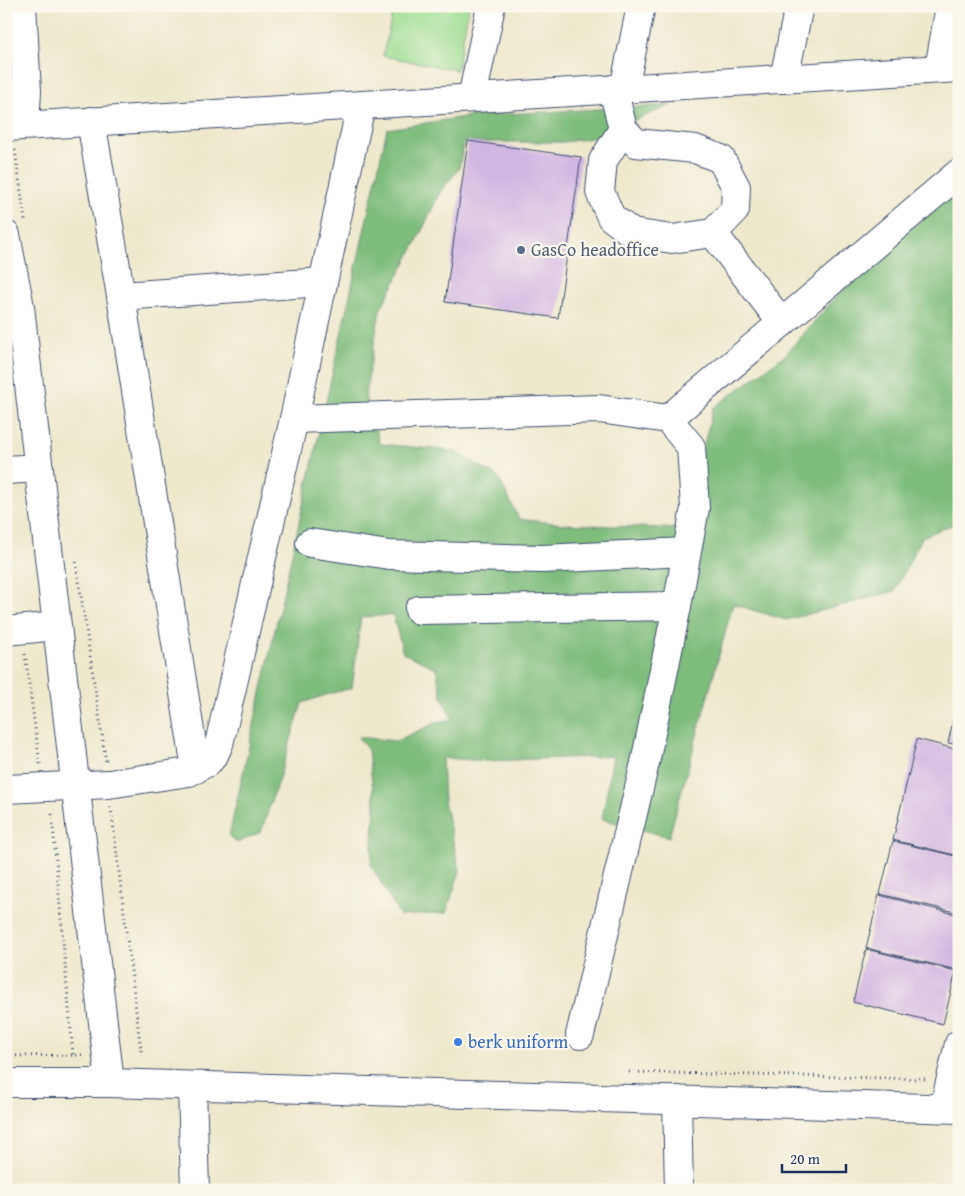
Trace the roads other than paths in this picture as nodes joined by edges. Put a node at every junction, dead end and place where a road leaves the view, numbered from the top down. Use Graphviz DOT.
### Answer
graph roads {
  1 [pos="22,6"];
  2 [pos="491,6"];
  3 [pos="641,6"];
  4 [pos="799,6"];
  5 [pos="950,6"];
  6 [pos="949,69"];
  7 [pos="784,79"];
  8 [pos="619,89"];
  9 [pos="472,98"];
  10 [pos="361,104"];
  11 [pos="91,121"];
  12 [pos="16,126"];
  13 [pos="623,129"];
  14 [pos="959,173"];
  15 [pos="713,233"];
  16 [pos="6,235"];
  17 [pos="323,282"];
  18 [pos="122,296"];
  19 [pos="13,308"];
  20 [pos="782,323"];
  21 [pos="668,418"];
  22 [pos="294,419"];
  23 [pos="39,468"];
  24 [pos="6,470"];
  25 [pos="310,543"];
  26 [pos="686,552"];
  27 [pos="677,606"];
  28 [pos="419,610"];
  29 [pos="57,626"];
  30 [pos="6,631"];
  31 [pos="196,769"];
  32 [pos="76,786"];
  33 [pos="6,789"];
  34 [pos="580,1035"];
  35 [pos="959,1044"];
  36 [pos="6,1083"];
  37 [pos="110,1083"];
  38 [pos="192,1086"];
  39 [pos="677,1100"];
  40 [pos="951,1108"];
  41 [pos="195,1190"];
  42 [pos="679,1190"];
  1 -- 12 [label="street"];
  2 -- 9 [label="street"];
  3 -- 8 [label="street"];
  4 -- 7 [label="street"];
  5 -- 6 [label="street"];
  6 -- 7 [label="street"];
  7 -- 8 [label="street"];
  8 -- 9 [label="street"];
  8 -- 13 [label="street"];
  9 -- 10 [label="street"];
  10 -- 11 [label="street"];
  10 -- 17 [label="street"];
  11 -- 12 [label="street"];
  11 -- 18 [label="street"];
  13 -- 15 [label="street"];
  13 -- 15 [label="street"];
  14 -- 20 [label="street"];
  15 -- 20 [label="street"];
  16 -- 19 [label="street"];
  17 -- 18 [label="street"];
  17 -- 22 [label="street"];
  18 -- 31 [label="street"];
  19 -- 23 [label="street"];
  20 -- 21 [label="street"];
  21 -- 22 [label="street"];
  21 -- 26 [label="street"];
  22 -- 31 [label="street"];
  23 -- 24 [label="street"];
  23 -- 29 [label="street"];
  25 -- 26 [label="street"];
  26 -- 27 [label="street"];
  27 -- 28 [label="street"];
  27 -- 34 [label="street"];
  29 -- 30 [label="street"];
  29 -- 32 [label="street"];
  31 -- 32 [label="street"];
  32 -- 33 [label="street"];
  32 -- 37 [label="street"];
  35 -- 40 [label="street"];
  36 -- 37 [label="street"];
  37 -- 38 [label="street"];
  38 -- 39 [label="street"];
  38 -- 41 [label="street"];
  39 -- 40 [label="street"];
  39 -- 42 [label="street"];
}
